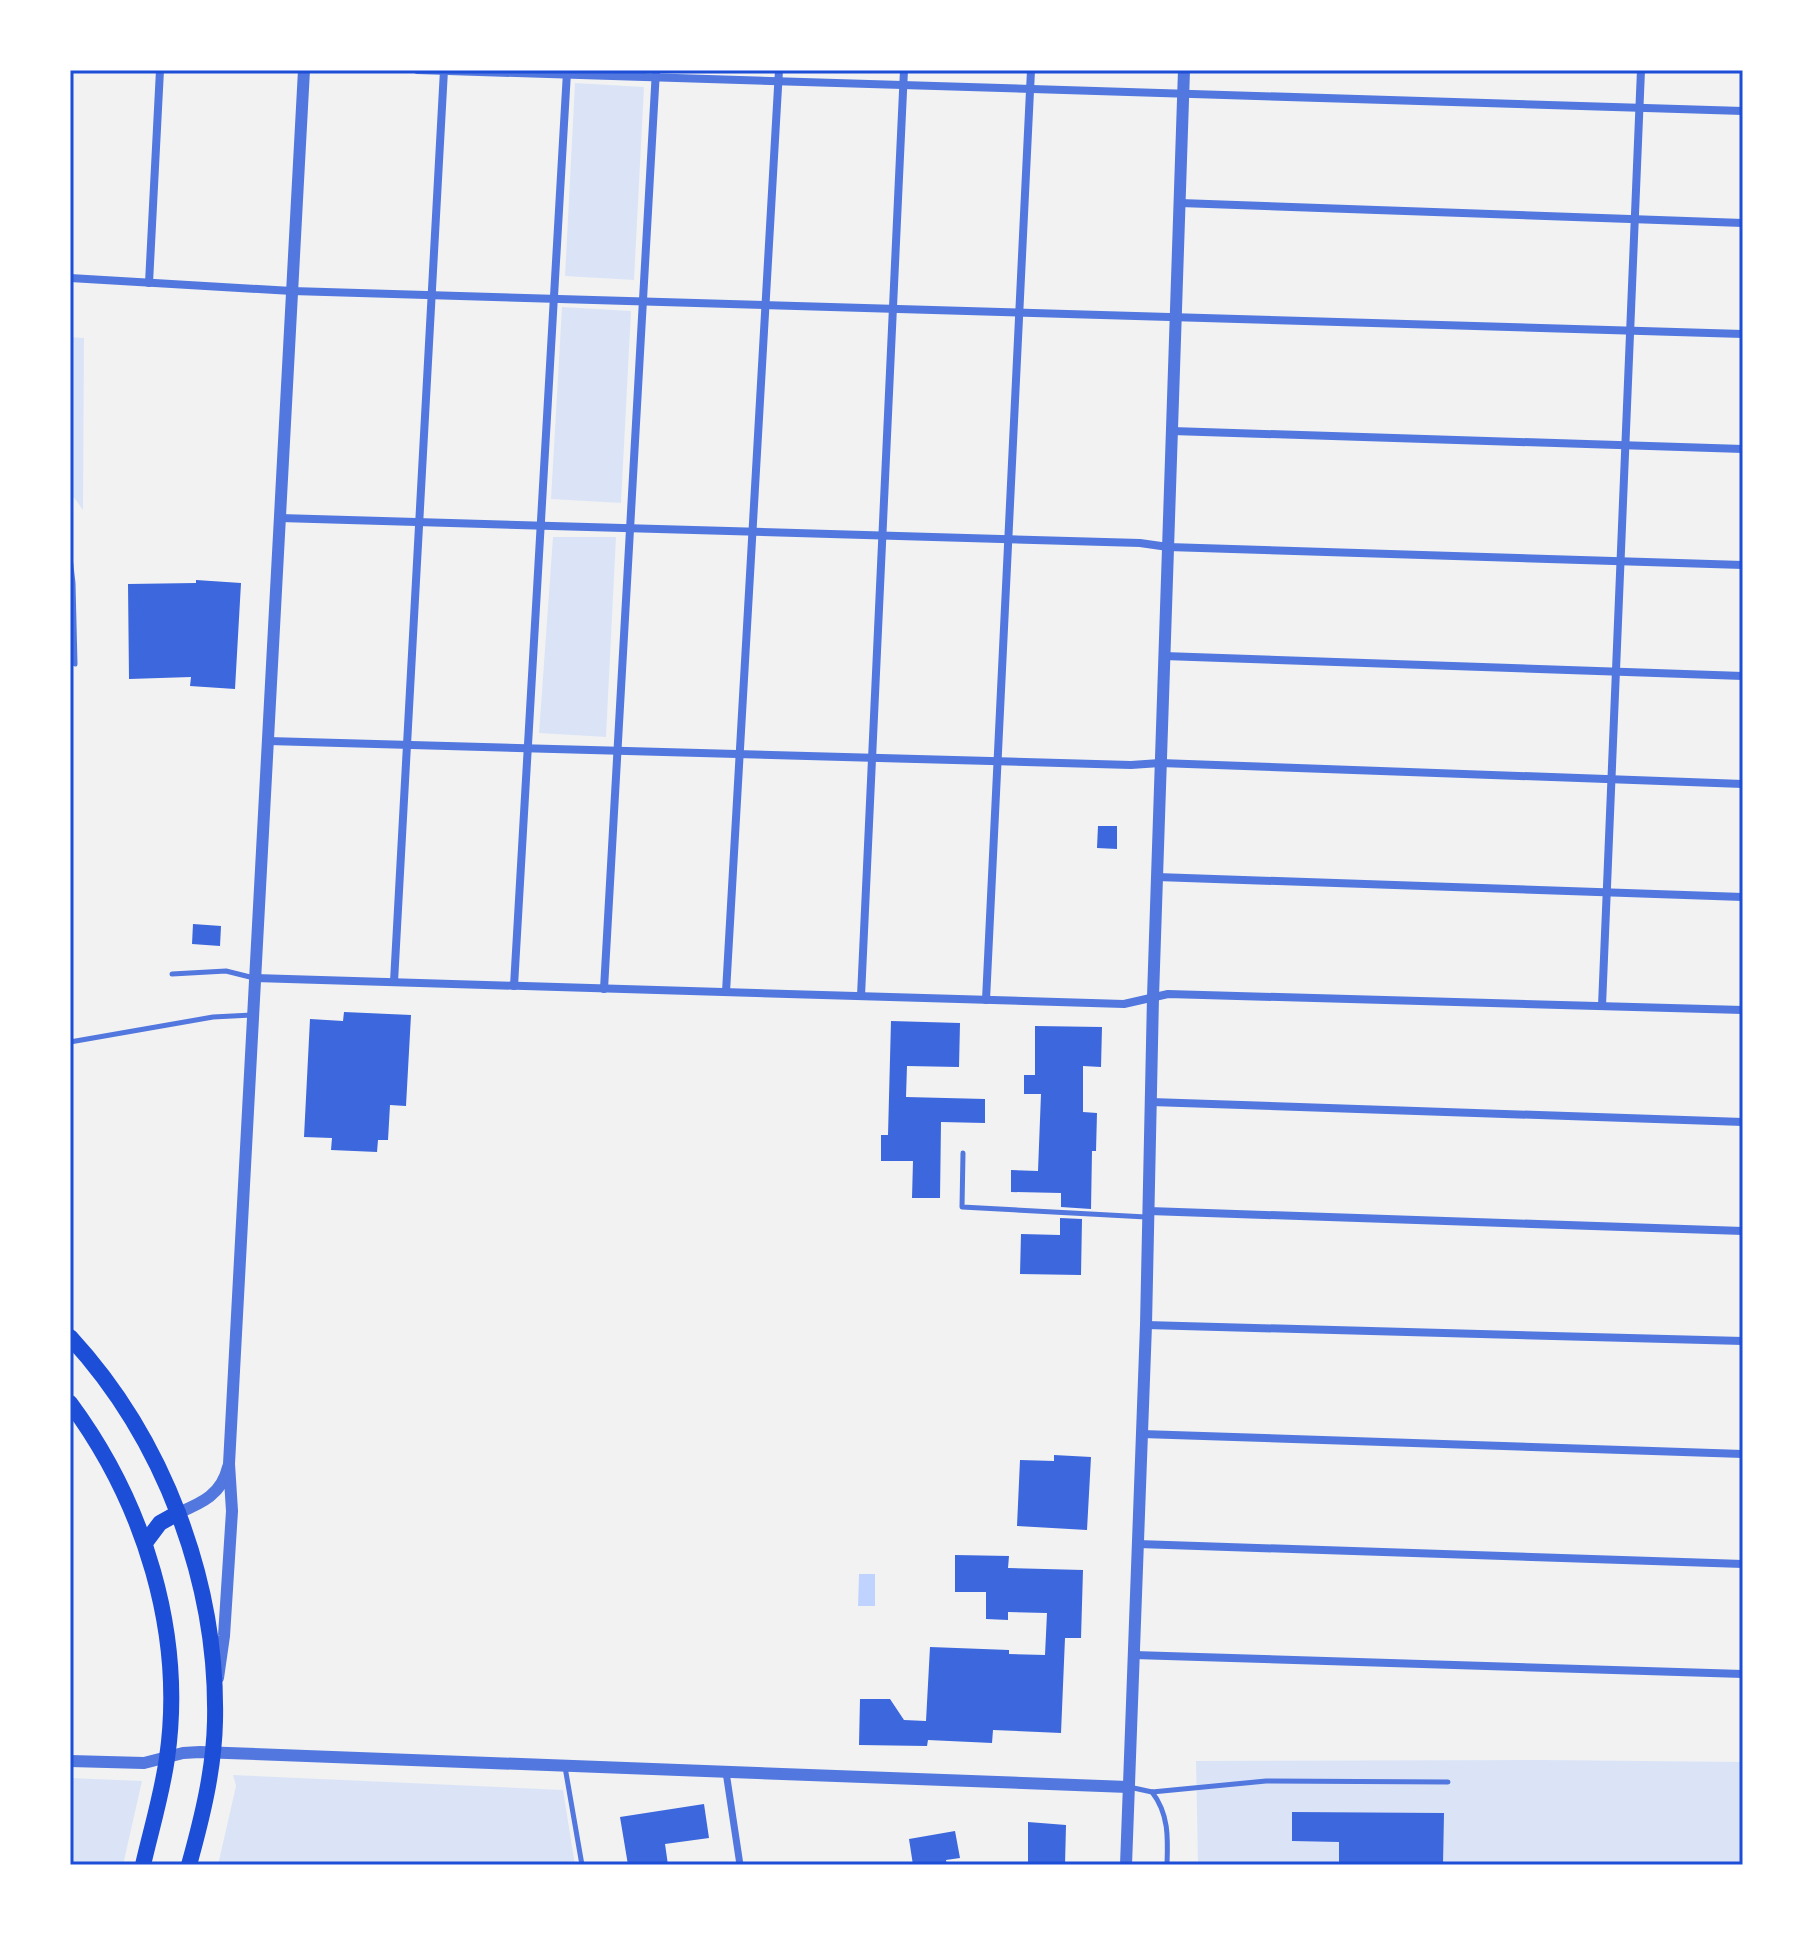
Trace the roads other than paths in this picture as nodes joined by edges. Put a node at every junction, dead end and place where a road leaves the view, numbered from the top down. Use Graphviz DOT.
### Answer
graph roads {
  1 [pos="160,70"];
  2 [pos="304,70"];
  3 [pos="417,70"];
  4 [pos="444,70"];
  5 [pos="779,70"];
  6 [pos="904,70"];
  7 [pos="1031,70"];
  8 [pos="1184,70"];
  9 [pos="1641,70"];
  10 [pos="568,72"];
  11 [pos="656,74"];
  12 [pos="779,81"];
  13 [pos="904,84"];
  14 [pos="1031,88"];
  15 [pos="1183,93"];
  16 [pos="1639,107"];
  17 [pos="1743,111"];
  18 [pos="1180,203"];
  19 [pos="1634,219"];
  20 [pos="1743,223"];
  21 [pos="70,278"];
  22 [pos="149,283"];
  23 [pos="292,291"];
  24 [pos="432,293"];
  25 [pos="554,297"];
  26 [pos="643,300"];
  27 [pos="766,304"];
  28 [pos="893,308"];
  29 [pos="1020,313"];
  30 [pos="1176,317"];
  31 [pos="1630,330"];
  32 [pos="1743,334"];
  33 [pos="1172,431"];
  34 [pos="1625,445"];
  35 [pos="1743,449"];
  36 [pos="280,518"];
  37 [pos="419,523"];
  38 [pos="541,526"];
  39 [pos="630,529"];
  40 [pos="753,532"];
  41 [pos="883,536"];
  42 [pos="1009,540"];
  43 [pos="1168,547"];
  44 [pos="70,557"];
  45 [pos="1620,562"];
  46 [pos="1743,565"];
  47 [pos="1164,656"];
  48 [pos="75,664"];
  49 [pos="1615,672"];
  50 [pos="1743,676"];
  51 [pos="268,741"];
  52 [pos="407,744"];
  53 [pos="528,748"];
  54 [pos="617,751"];
  55 [pos="739,754"];
  56 [pos="873,758"];
  57 [pos="998,761"];
  58 [pos="1160,763"];
  59 [pos="1611,779"];
  60 [pos="1743,784"];
  61 [pos="1157,877"];
  62 [pos="1606,892"];
  63 [pos="1743,897"];
  64 [pos="172,974"];
  65 [pos="255,978"];
  66 [pos="394,982"];
  67 [pos="514,986"];
  68 [pos="604,989"];
  69 [pos="726,992"];
  70 [pos="861,996"];
  71 [pos="1153,997"];
  72 [pos="986,1000"];
  73 [pos="1602,1006"];
  74 [pos="1743,1010"];
  75 [pos="253,1015"];
  76 [pos="70,1042"];
  77 [pos="1151,1102"];
  78 [pos="1743,1122"];
  79 [pos="963,1153"];
  80 [pos="1149,1214"];
  81 [pos="1743,1231"];
  82 [pos="1146,1325"];
  83 [pos="70,1337"];
  84 [pos="1743,1341"];
  85 [pos="70,1403"];
  86 [pos="1142,1434"];
  87 [pos="1743,1454"];
  88 [pos="229,1464"];
  89 [pos="178,1513"];
  90 [pos="145,1543"];
  91 [pos="1138,1544"];
  92 [pos="1743,1564"];
  93 [pos="1134,1655"];
  94 [pos="1743,1674"];
  95 [pos="215,1693"];
  96 [pos="213,1753"];
  97 [pos="167,1757"];
  98 [pos="70,1761"];
  99 [pos="565,1766"];
  100 [pos="726,1772"];
  101 [pos="1448,1782"];
  102 [pos="1128,1787"];
  103 [pos="1152,1792"];
  104 [pos="143,1865"];
  105 [pos="189,1865"];
  106 [pos="582,1865"];
  107 [pos="740,1865"];
  108 [pos="1126,1865"];
  109 [pos="1167,1865"];
  1 -- 22 [label="street"];
  2 -- 23 [label="street"];
  3 -- 4 [label="street"];
  4 -- 10 [label="street"];
  4 -- 24 [label="street"];
  5 -- 12 [label="street"];
  6 -- 13 [label="street"];
  7 -- 14 [label="street"];
  8 -- 15 [label="street"];
  9 -- 16 [label="street"];
  10 -- 11 [label="street"];
  10 -- 25 [label="street"];
  11 -- 12 [label="street"];
  11 -- 26 [label="street"];
  12 -- 13 [label="street"];
  12 -- 27 [label="street"];
  13 -- 14 [label="street"];
  13 -- 28 [label="street"];
  14 -- 15 [label="street"];
  14 -- 29 [label="street"];
  15 -- 16 [label="street"];
  15 -- 18 [label="street"];
  16 -- 17 [label="street"];
  16 -- 19 [label="street"];
  18 -- 19 [label="street"];
  18 -- 30 [label="street"];
  19 -- 20 [label="street"];
  19 -- 31 [label="street"];
  21 -- 22 [label="street"];
  22 -- 23 [label="street"];
  23 -- 24 [label="street"];
  23 -- 36 [label="street"];
  24 -- 25 [label="street"];
  24 -- 37 [label="street"];
  25 -- 26 [label="street"];
  25 -- 38 [label="street"];
  26 -- 27 [label="street"];
  26 -- 39 [label="street"];
  27 -- 28 [label="street"];
  27 -- 40 [label="street"];
  28 -- 29 [label="street"];
  28 -- 41 [label="street"];
  29 -- 30 [label="street"];
  29 -- 42 [label="street"];
  30 -- 31 [label="street"];
  30 -- 33 [label="street"];
  31 -- 32 [label="street"];
  31 -- 34 [label="street"];
  33 -- 34 [label="street"];
  33 -- 43 [label="street"];
  34 -- 35 [label="street"];
  34 -- 45 [label="street"];
  36 -- 37 [label="street"];
  36 -- 51 [label="street"];
  37 -- 38 [label="street"];
  37 -- 52 [label="street"];
  38 -- 39 [label="street"];
  38 -- 53 [label="street"];
  39 -- 40 [label="street"];
  39 -- 54 [label="street"];
  40 -- 41 [label="street"];
  40 -- 55 [label="street"];
  41 -- 42 [label="street"];
  41 -- 56 [label="street"];
  42 -- 43 [label="street"];
  42 -- 57 [label="street"];
  43 -- 45 [label="street"];
  43 -- 47 [label="street"];
  44 -- 48 [label="lane"];
  45 -- 46 [label="street"];
  45 -- 49 [label="street"];
  47 -- 49 [label="street"];
  47 -- 58 [label="street"];
  49 -- 50 [label="street"];
  49 -- 59 [label="street"];
  51 -- 52 [label="street"];
  51 -- 65 [label="street"];
  52 -- 53 [label="street"];
  52 -- 66 [label="street"];
  53 -- 54 [label="street"];
  53 -- 67 [label="street"];
  54 -- 55 [label="street"];
  54 -- 68 [label="street"];
  55 -- 56 [label="street"];
  55 -- 69 [label="street"];
  56 -- 57 [label="street"];
  56 -- 70 [label="street"];
  57 -- 58 [label="street"];
  57 -- 72 [label="street"];
  58 -- 59 [label="street"];
  58 -- 61 [label="street"];
  59 -- 60 [label="street"];
  59 -- 62 [label="street"];
  61 -- 62 [label="street"];
  61 -- 71 [label="street"];
  62 -- 63 [label="street"];
  62 -- 73 [label="street"];
  64 -- 65 [label="lane"];
  65 -- 66 [label="street"];
  65 -- 75 [label="street"];
  66 -- 67 [label="street"];
  67 -- 68 [label="street"];
  68 -- 69 [label="street"];
  69 -- 70 [label="street"];
  70 -- 72 [label="street"];
  71 -- 72 [label="street"];
  71 -- 73 [label="street"];
  71 -- 77 [label="street"];
  73 -- 74 [label="street"];
  75 -- 76 [label="lane"];
  75 -- 88 [label="street"];
  77 -- 78 [label="street"];
  77 -- 80 [label="street"];
  79 -- 80 [label="lane"];
  80 -- 81 [label="street"];
  80 -- 82 [label="street"];
  82 -- 84 [label="street"];
  82 -- 86 [label="street"];
  83 -- 89 [label="main road"];
  85 -- 90 [label="main road"];
  86 -- 87 [label="street"];
  86 -- 91 [label="street"];
  88 -- 89 [label="street"];
  88 -- 95 [label="street"];
  89 -- 90 [label="main road"];
  89 -- 95 [label="main road"];
  90 -- 97 [label="main road"];
  91 -- 92 [label="street"];
  91 -- 93 [label="street"];
  93 -- 94 [label="street"];
  93 -- 102 [label="street"];
  95 -- 96 [label="main road"];
  96 -- 97 [label="street"];
  96 -- 99 [label="street"];
  96 -- 105 [label="main road"];
  97 -- 98 [label="street"];
  97 -- 104 [label="main road"];
  99 -- 100 [label="street"];
  99 -- 106 [label="lane"];
  100 -- 102 [label="street"];
  100 -- 107 [label="street"];
  101 -- 103 [label="lane"];
  102 -- 103 [label="lane"];
  102 -- 108 [label="street"];
  103 -- 109 [label="lane"];
}
